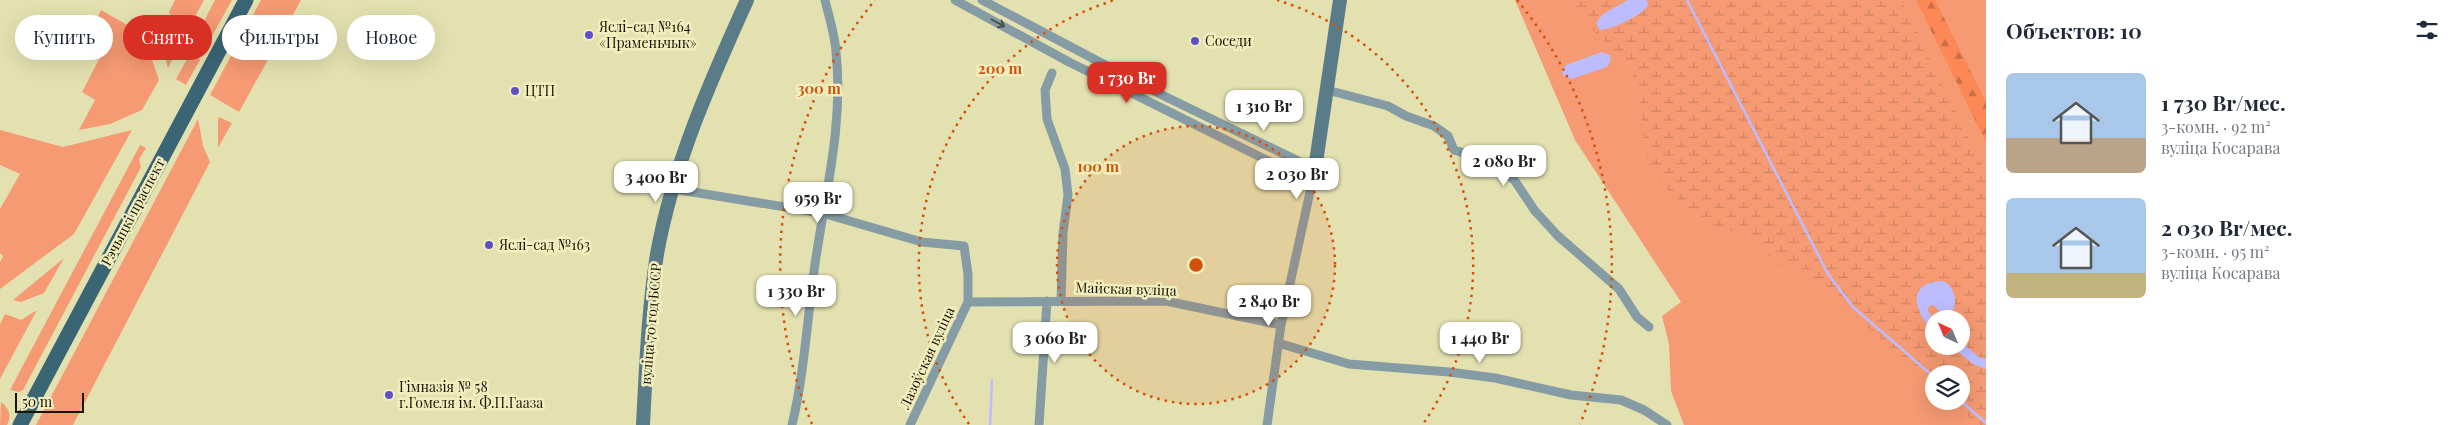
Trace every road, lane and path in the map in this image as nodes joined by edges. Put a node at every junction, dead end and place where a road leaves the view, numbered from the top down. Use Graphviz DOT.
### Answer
graph roads {
  1 [pos="246,0"];
  2 [pos="747,0"];
  3 [pos="825,0"];
  4 [pos="955,0"];
  5 [pos="982,0"];
  6 [pos="1340,0"];
  7 [pos="1052,73"];
  8 [pos="1327,90"];
  9 [pos="1314,176"];
  10 [pos="674,189"];
  11 [pos="822,213"];
  12 [pos="1061,301"];
  13 [pos="968,302"];
  14 [pos="1047,302"];
  15 [pos="1282,325"];
  16 [pos="1650,327"];
  17 [pos="1278,343"];
  18 [pos="918,412"];
  19 [pos="20,425"];
  20 [pos="643,425"];
  21 [pos="792,425"];
  22 [pos="910,425"];
  23 [pos="920,425"];
  24 [pos="1039,425"];
  25 [pos="1267,425"];
  26 [pos="1667,425"];
  1 -- 19 [label="main road, Рэчыцкі праспект"];
  2 -- 10 [label="street, вуліца 70 год БССР"];
  3 -- 11 [label="street"];
  4 -- 9 [label="street, one-way"];
  5 -- 9 [label="street"];
  6 -- 8 [label="street"];
  7 -- 12 [label="street"];
  8 -- 9 [label="street"];
  8 -- 16 [label="street"];
  9 -- 15 [label="street"];
  10 -- 11 [label="street"];
  10 -- 20 [label="street, вуліца 70 год БССР"];
  11 -- 13 [label="street, Лазоўская вуліца"];
  11 -- 21 [label="street"];
  12 -- 14 [label="street, Майская вуліца"];
  12 -- 15 [label="street, Майская вуліца"];
  13 -- 14 [label="street, Майская вуліца"];
  13 -- 18 [label="street, Лазоўская вуліца"];
  14 -- 24 [label="street"];
  15 -- 17 [label="street"];
  17 -- 25 [label="street"];
  17 -- 26 [label="street"];
  18 -- 22 [label="street, Лазоўская вуліца"];
  18 -- 23 [label="street"];
}
